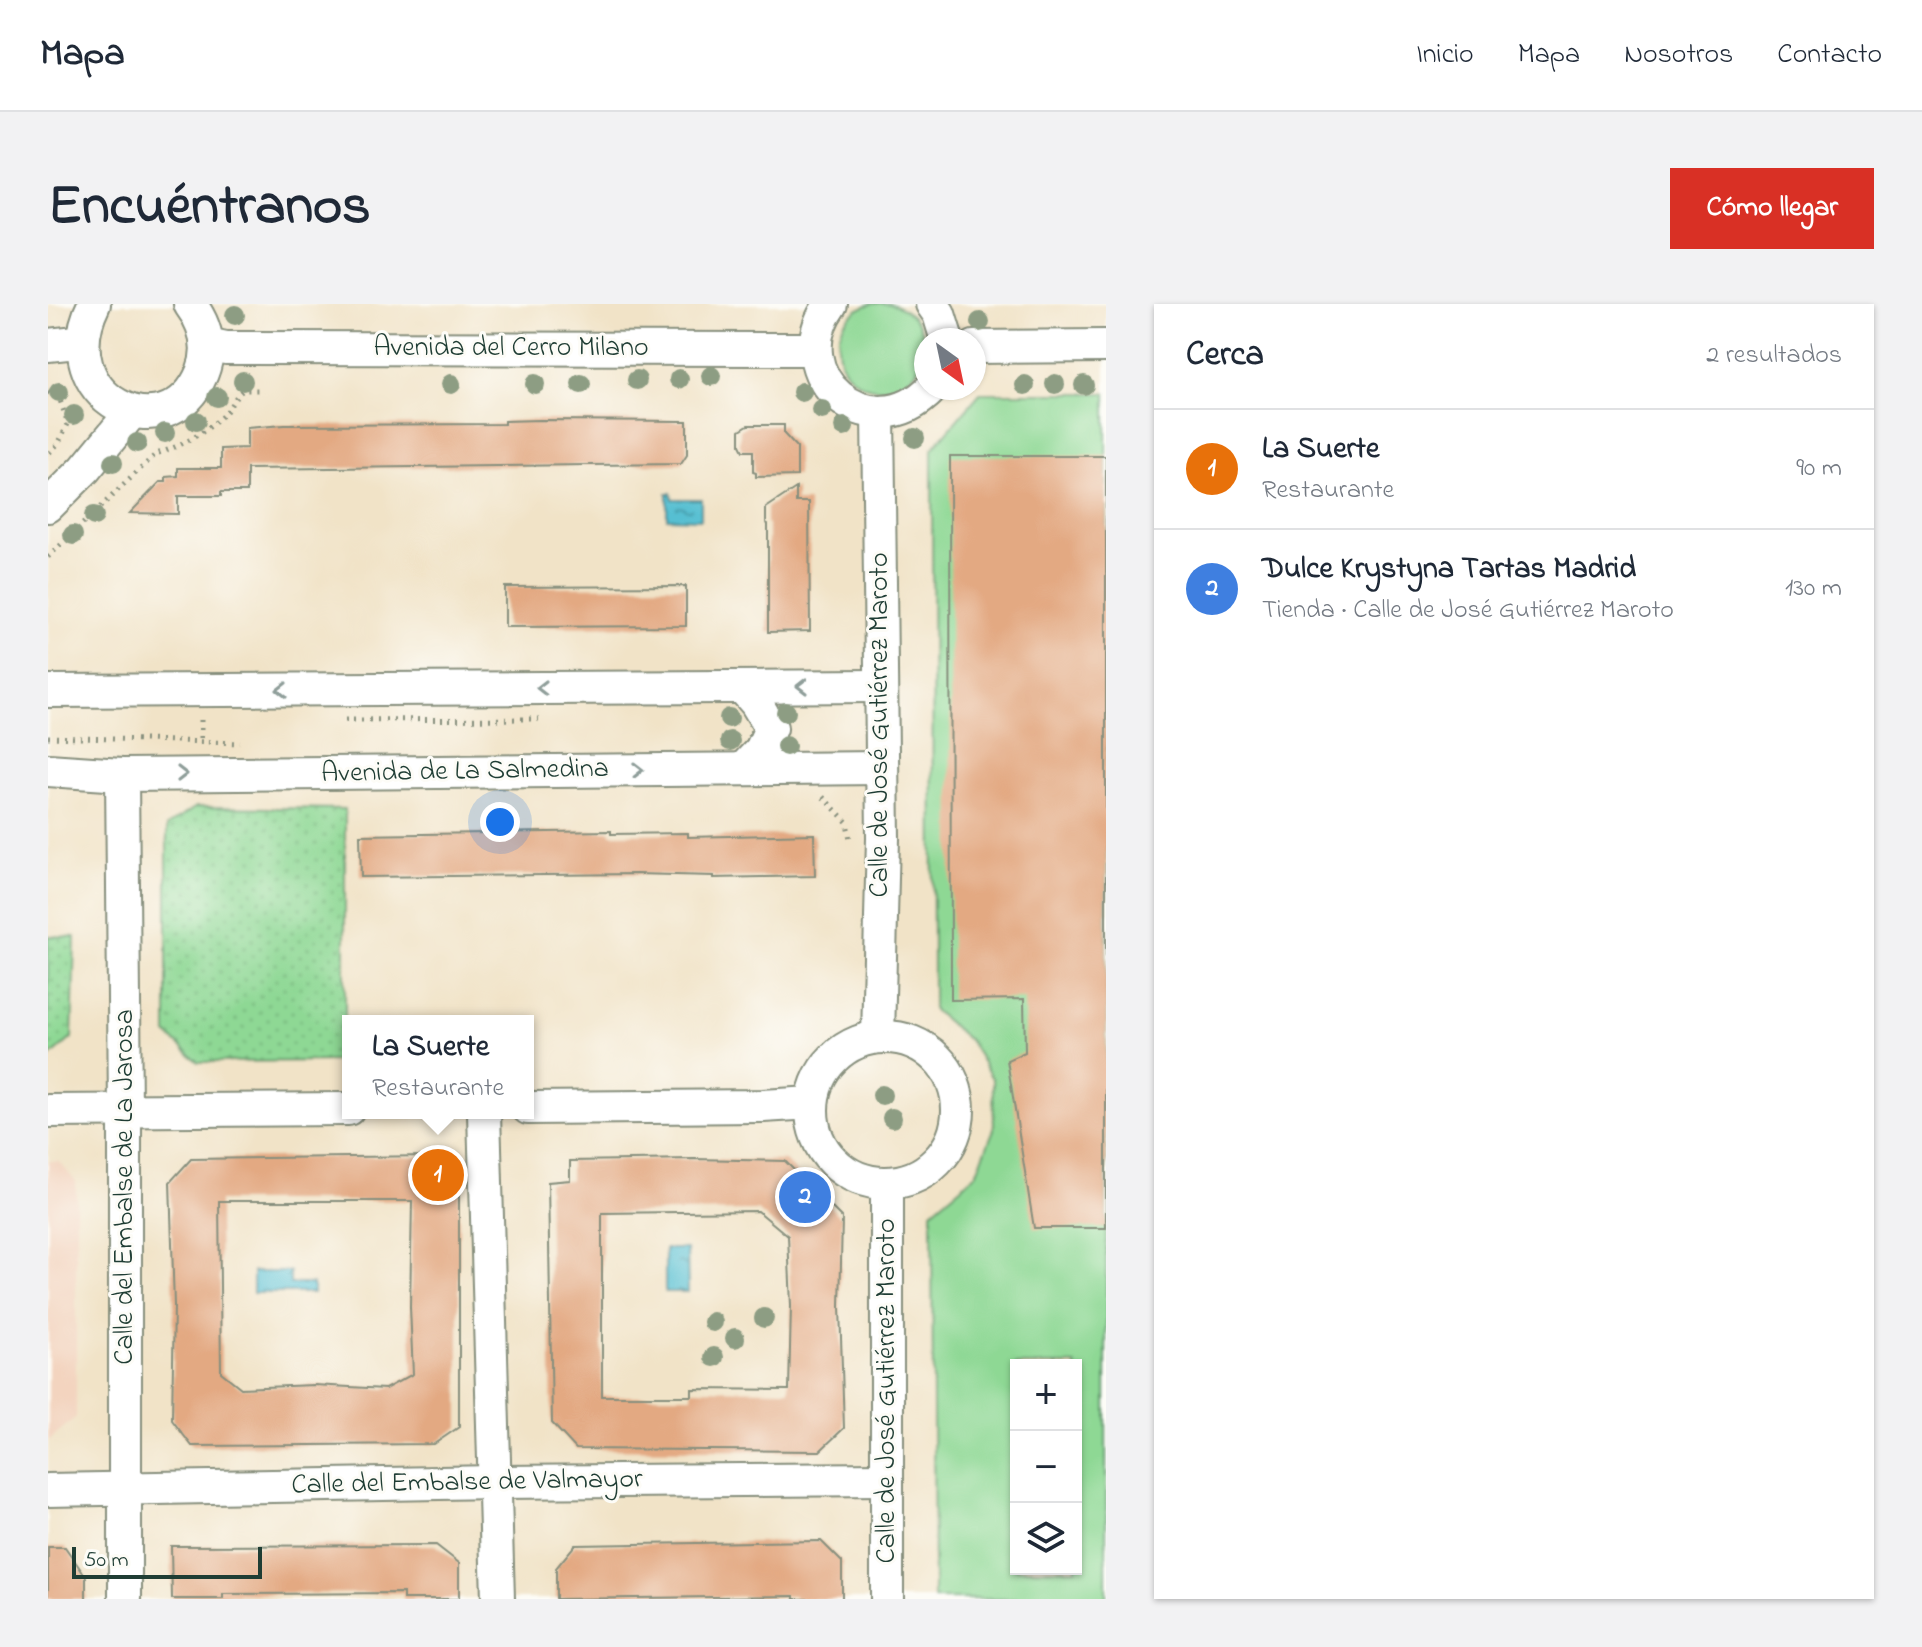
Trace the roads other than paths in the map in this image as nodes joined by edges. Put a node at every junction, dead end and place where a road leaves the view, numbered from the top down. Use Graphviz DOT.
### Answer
graph roads {
  1 [pos="94,304"];
  2 [pos="190,304"];
  3 [pos="831,304"];
  4 [pos="932,304"];
  5 [pos="943,328"];
  6 [pos="63,343"];
  7 [pos="207,344"];
  8 [pos="1106,346"];
  9 [pos="986,347"];
  10 [pos="815,349"];
  11 [pos="918,400"];
  12 [pos="878,412"];
  13 [pos="131,413"];
  14 [pos="48,506"];
  15 [pos="880,686"];
  16 [pos="742,687"];
  17 [pos="48,691"];
  18 [pos="882,768"];
  19 [pos="743,769"];
  20 [pos="48,770"];
  21 [pos="122,775"];
  22 [pos="878,1037"];
  23 [pos="812,1103"];
  24 [pos="534,1108"];
  25 [pos="342,1109"];
  26 [pos="125,1110"];
  27 [pos="48,1111"];
  28 [pos="484,1119"];
  29 [pos="887,1183"];
  30 [pos="887,1479"];
  31 [pos="495,1482"];
  32 [pos="125,1489"];
  33 [pos="48,1490"];
  34 [pos="125,1599"];
  35 [pos="498,1599"];
  36 [pos="887,1599"];
  1 -- 6 [label="street"];
  2 -- 7 [label="street"];
  3 -- 10 [label="street"];
  4 -- 5 [label="street"];
  6 -- 13 [label="street"];
  7 -- 10 [label="street, Avenida del Cerro Milano"];
  7 -- 13 [label="street"];
  8 -- 9 [label="street"];
  10 -- 12 [label="street"];
  11 -- 12 [label="street"];
  12 -- 15 [label="street, Calle de José Gutiérrez Maroto"];
  13 -- 14 [label="street"];
  15 -- 16 [label="street, one-way"];
  15 -- 18 [label="street, Calle de José Gutiérrez Maroto"];
  16 -- 17 [label="street, one-way"];
  16 -- 19 [label="street"];
  18 -- 19 [label="street, Avenida de La Salmedina"];
  18 -- 22 [label="street, Calle de José Gutiérrez Maroto"];
  21 -- 19 [label="street, Avenida de La Salmedina, one-way"];
  20 -- 21 [label="street, Avenida de La Salmedina"];
  21 -- 26 [label="street, Calle del Embalse de La Jarosa"];
  22 -- 23 [label="street"];
  22 -- 29 [label="street"];
  23 -- 24 [label="street"];
  23 -- 29 [label="street"];
  25 -- 26 [label="street"];
  26 -- 27 [label="street"];
  26 -- 32 [label="street, Calle del Embalse de La Jarosa"];
  28 -- 31 [label="street"];
  29 -- 30 [label="street, Calle de José Gutiérrez Maroto"];
  30 -- 31 [label="street, Calle del Embalse de Valmayor"];
  30 -- 36 [label="street, Calle de José Gutiérrez Maroto"];
  31 -- 32 [label="street, Calle del Embalse de Valmayor"];
  31 -- 35 [label="street"];
  32 -- 33 [label="street, Calle del Embalse de Valmayor"];
  32 -- 34 [label="street, Calle del Embalse de La Jarosa"];
}
